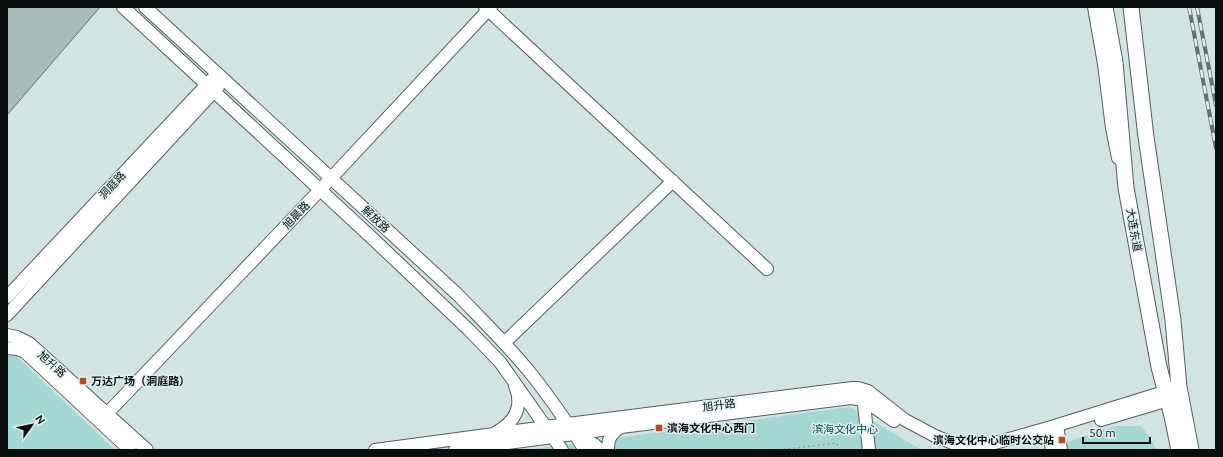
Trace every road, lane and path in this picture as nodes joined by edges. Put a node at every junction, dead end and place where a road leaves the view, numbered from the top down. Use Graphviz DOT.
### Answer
graph roads {
  1 [pos="123,7"];
  2 [pos="145,7"];
  3 [pos="1094,7"];
  4 [pos="1105,7"];
  5 [pos="1132,7"];
  6 [pos="488,8"];
  7 [pos="220,77"];
  8 [pos="210,88"];
  9 [pos="332,178"];
  10 [pos="673,181"];
  11 [pos="1126,188"];
  12 [pos="320,190"];
  13 [pos="767,269"];
  14 [pos="7,297"];
  15 [pos="7,315"];
  16 [pos="7,335"];
  17 [pos="504,343"];
  18 [pos="7,348"];
  19 [pos="510,376"];
  20 [pos="1173,394"];
  21 [pos="863,395"];
  22 [pos="103,417"];
  23 [pos="621,427"];
  24 [pos="571,429"];
  25 [pos="550,432"];
  26 [pos="490,435"];
  27 [pos="1052,436"];
  28 [pos="130,450"];
  29 [pos="147,450"];
  30 [pos="376,450"];
  31 [pos="455,450"];
  32 [pos="554,450"];
  33 [pos="562,450"];
  34 [pos="585,450"];
  35 [pos="600,450"];
  36 [pos="608,450"];
  37 [pos="778,450"];
  38 [pos="838,450"];
  39 [pos="869,450"];
  40 [pos="948,450"];
  41 [pos="1004,450"];
  42 [pos="1179,450"];
  43 [pos="1192,450"];
  1 -- 8 [label="street, 解放路"];
  2 -- 7 [label="street, 解放路"];
  3 -- 11 [label="street"];
  4 -- 11 [label="main road, 大连东道"];
  5 -- 20 [label="main road"];
  6 -- 9 [label="street, 旭晨路"];
  6 -- 10 [label="street"];
  7 -- 8 [label="street, 洞庭路"];
  7 -- 9 [label="street, 解放路"];
  8 -- 12 [label="street, 解放路"];
  8 -- 14 [label="street, 洞庭路"];
  8 -- 15 [label="street"];
  9 -- 12 [label="street, 旭晨路"];
  9 -- 17 [label="street, 解放路"];
  10 -- 13 [label="street"];
  10 -- 17 [label="street"];
  11 -- 20 [label="main road, 大连东道"];
  12 -- 19 [label="street, 解放路"];
  12 -- 22 [label="street, 旭晨路"];
  16 -- 22 [label="street, 旭升路"];
  17 -- 24 [label="street, 解放路"];
  18 -- 22 [label="street, 旭升路"];
  19 -- 25 [label="street, 解放路"];
  19 -- 26 [label="street"];
  20 -- 27 [label="street"];
  20 -- 42 [label="main road, 大连东道"];
  20 -- 43 [label="main road, 大连东道"];
  21 -- 23 [label="street, 旭升路"];
  21 -- 24 [label="street, 旭升路"];
  21 -- 27 [label="street"];
  21 -- 39 [label="street"];
  21 -- 40 [label="street"];
  22 -- 28 [label="street, 旭升路"];
  22 -- 29 [label="street, 旭升路"];
  23 -- 24 [label="street, 旭升路"];
  23 -- 36 [label="street"];
  24 -- 25 [label="street, 旭升路"];
  24 -- 34 [label="street, 解放路"];
  24 -- 35 [label="street"];
  25 -- 26 [label="street, 旭升路"];
  25 -- 31 [label="street, 旭升路"];
  25 -- 32 [label="street"];
  25 -- 33 [label="street, 解放路"];
  26 -- 30 [label="street, 旭升路"];
  27 -- 41 [label="street"];
  37 -- 38 [label="path"];
}
